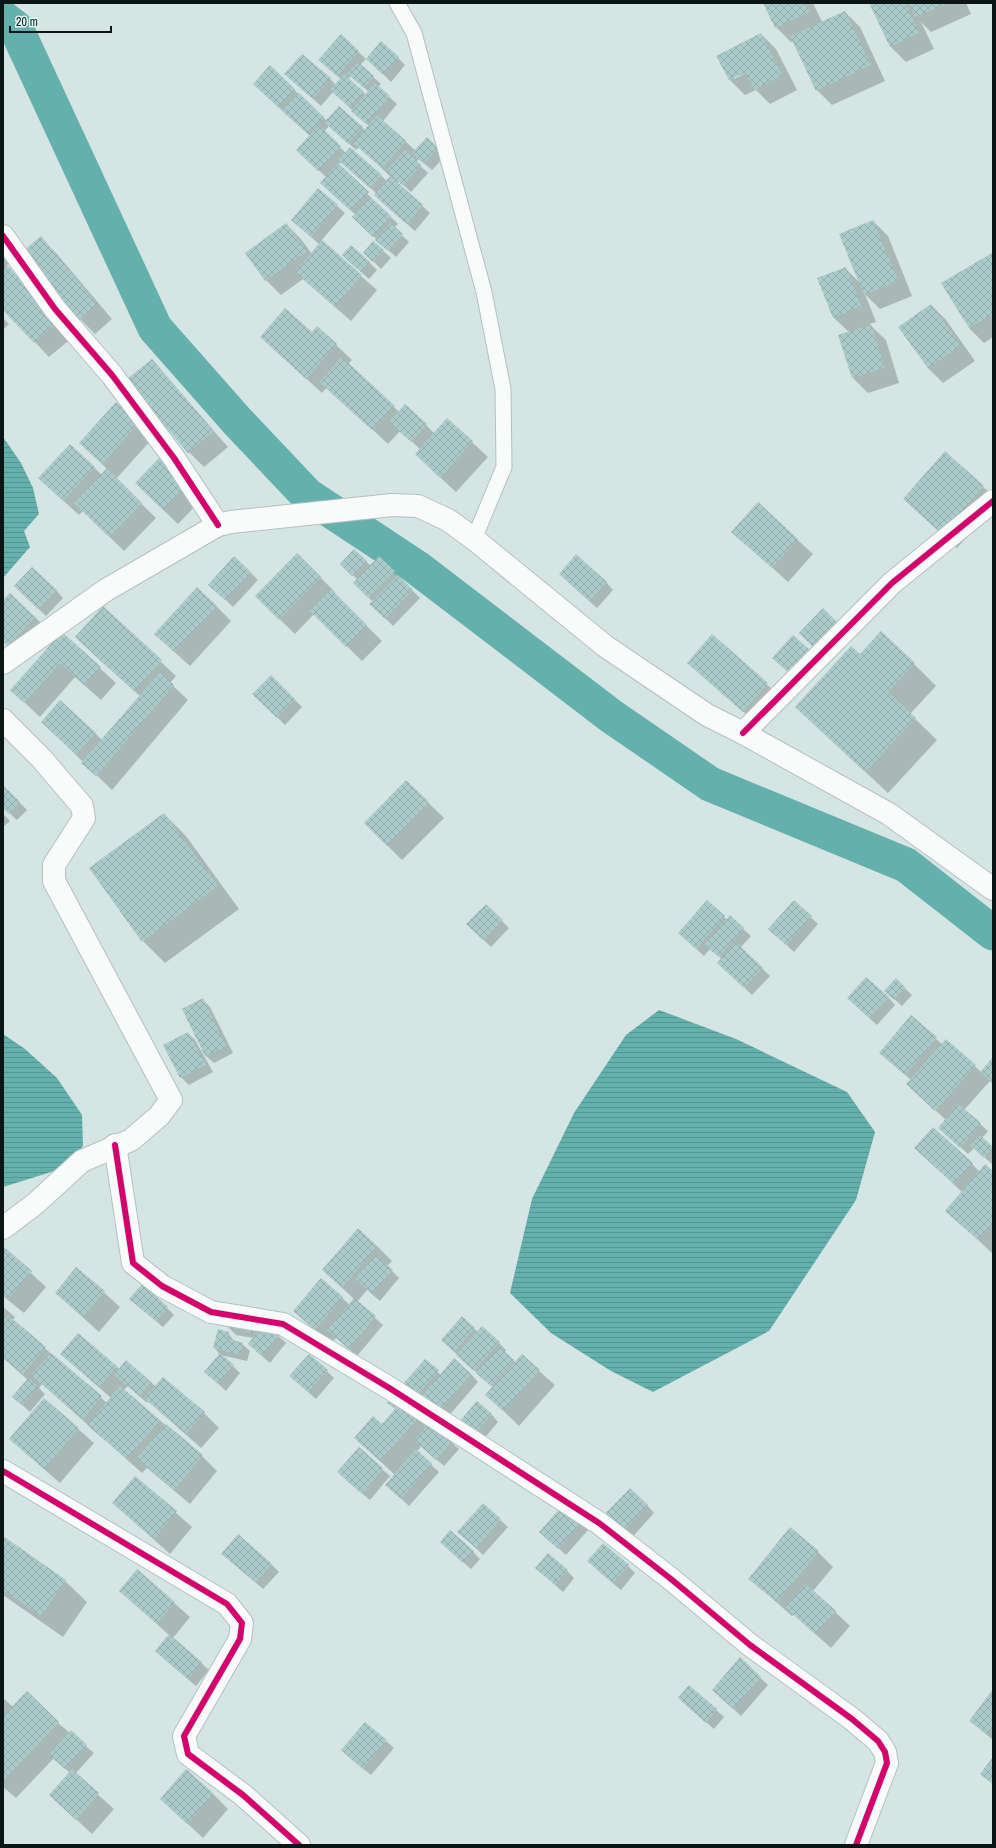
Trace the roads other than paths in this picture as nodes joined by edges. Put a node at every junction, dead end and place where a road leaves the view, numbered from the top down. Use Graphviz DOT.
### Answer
graph roads {
  1 [pos="397,3"];
  2 [pos="5,244"];
  3 [pos="993,501"];
  4 [pos="224,524"];
  5 [pos="474,539"];
  6 [pos="3,663"];
  7 [pos="3,720"];
  8 [pos="743,733"];
  9 [pos="993,889"];
  10 [pos="115,1145"];
  11 [pos="3,1228"];
  12 [pos="3,1472"];
  13 [pos="299,1845"];
  14 [pos="856,1845"];
  1 -- 5 [label="lane"];
  2 -- 4 [label="street"];
  3 -- 8 [label="street"];
  4 -- 5 [label="street"];
  4 -- 6 [label="street"];
  5 -- 8 [label="street"];
  7 -- 10 [label="street"];
  8 -- 9 [label="street"];
  10 -- 11 [label="street"];
  10 -- 14 [label="street"];
  12 -- 13 [label="street"];
}
